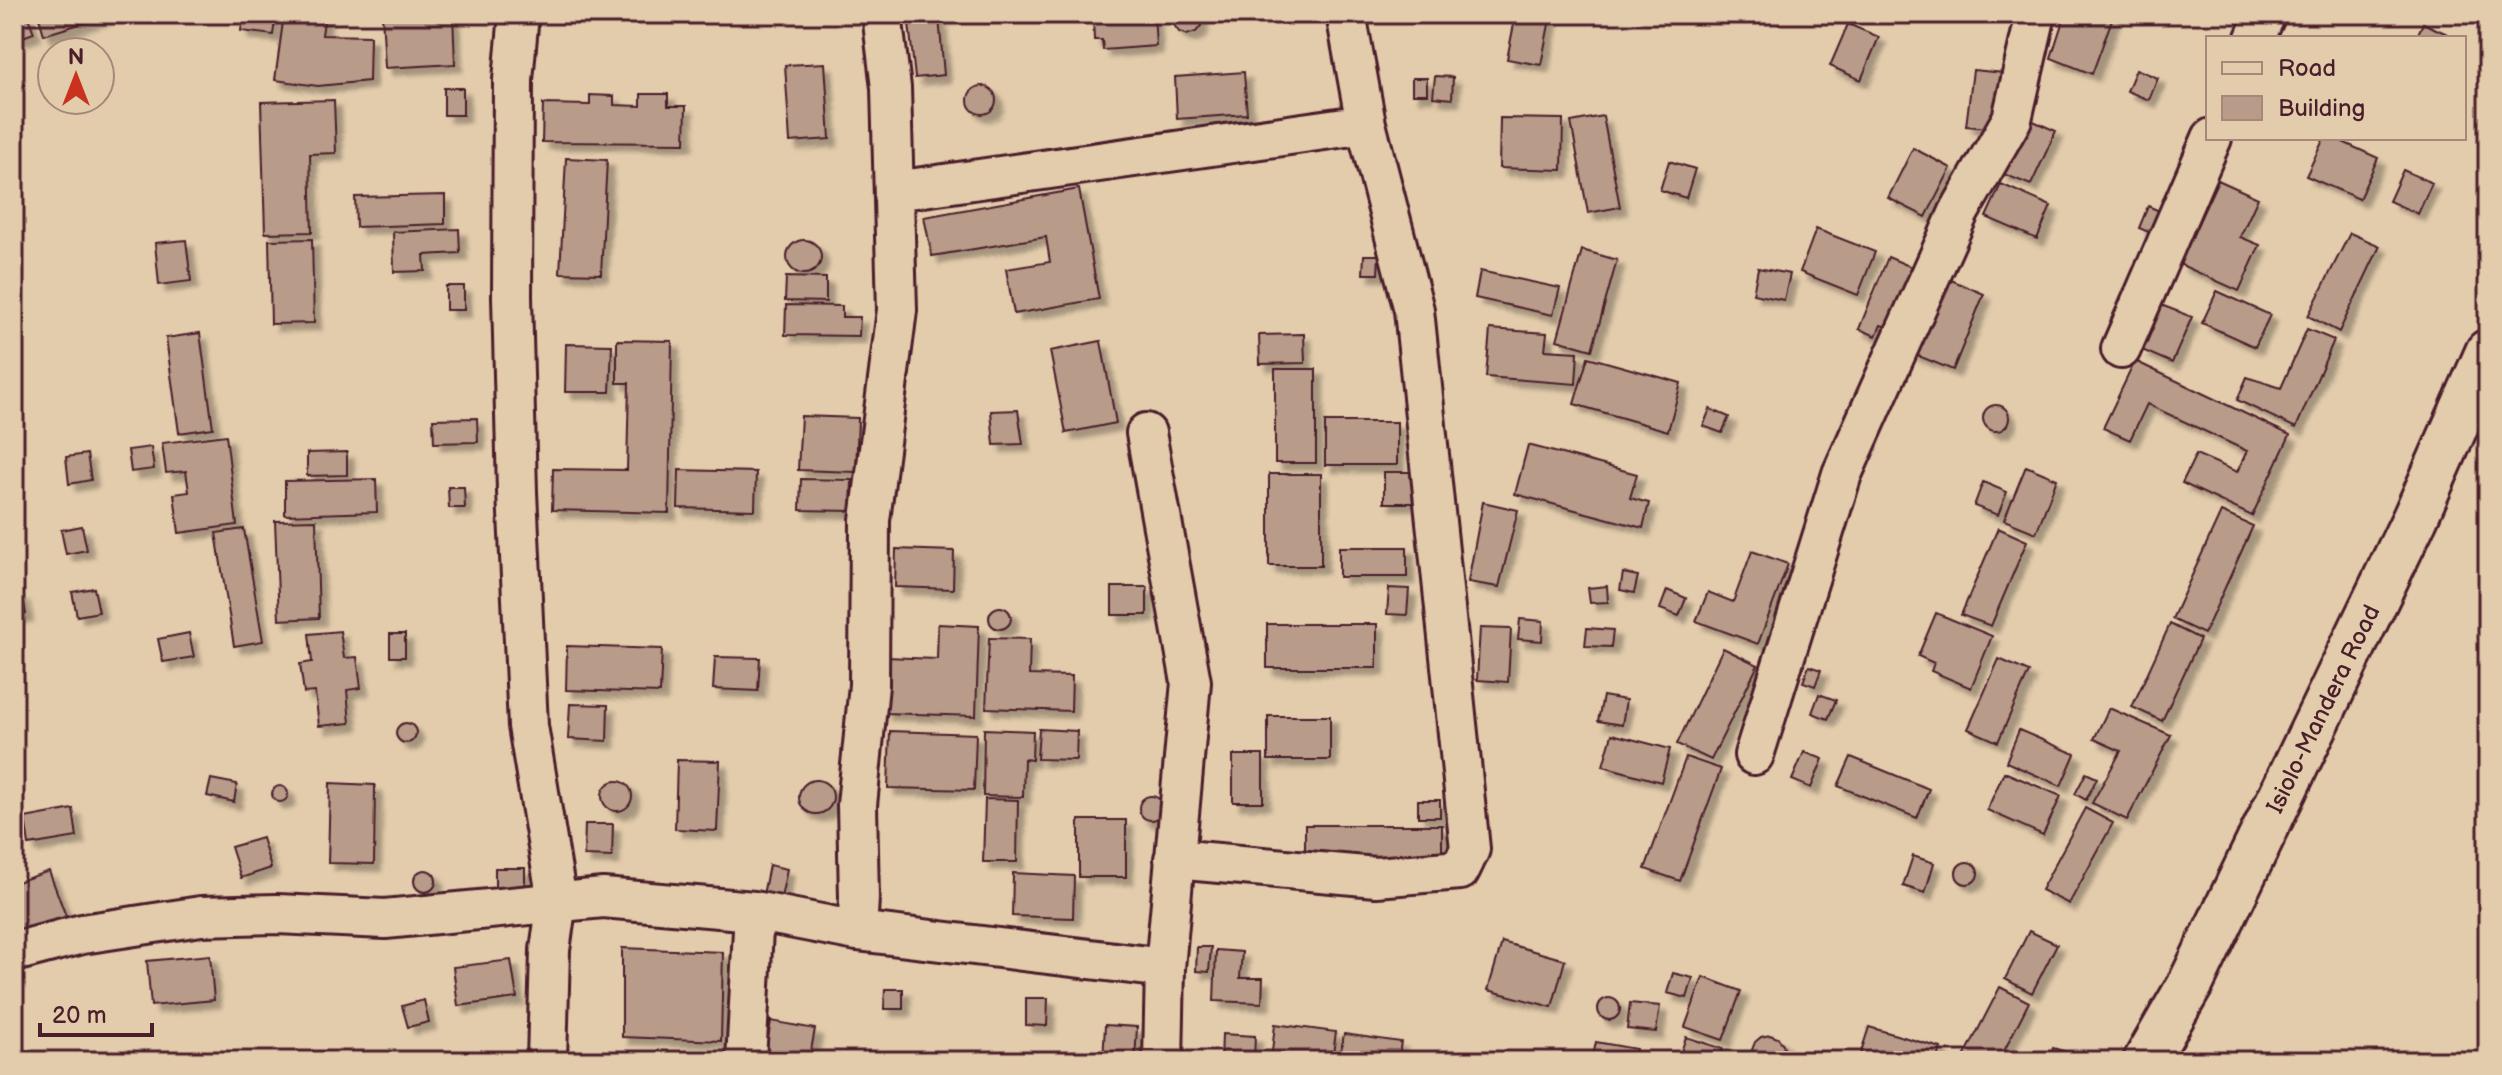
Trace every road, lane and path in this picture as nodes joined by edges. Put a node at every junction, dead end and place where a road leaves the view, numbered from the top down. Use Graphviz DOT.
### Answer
graph roads {
  1 [pos="519,14"];
  2 [pos="882,14"];
  3 [pos="1346,14"];
  4 [pos="2036,14"];
  5 [pos="2266,14"];
  6 [pos="2256,36"];
  7 [pos="1366,124"];
  8 [pos="2211,140"];
  9 [pos="895,191"];
  10 [pos="2121,349"];
  11 [pos="2488,352"];
  12 [pos="1146,433"];
  13 [pos="1754,755"];
  14 [pos="1174,859"];
  15 [pos="557,901"];
  16 [pos="754,911"];
  17 [pos="857,931"];
  18 [pos="14,952"];
  19 [pos="1165,968"];
  20 [pos="547,1061"];
  21 [pos="746,1061"];
  22 [pos="1163,1061"];
  23 [pos="2146,1061"];
  1 -- 15 [label="street"];
  2 -- 9 [label="street"];
  3 -- 7 [label="street"];
  4 -- 13 [label="street"];
  5 -- 6 [label="street"];
  7 -- 9 [label="street"];
  7 -- 14 [label="street"];
  8 -- 10 [label="street"];
  9 -- 17 [label="street"];
  11 -- 23 [label="highway, Isiolo-Mandera Road"];
  12 -- 14 [label="street"];
  14 -- 19 [label="street"];
  15 -- 16 [label="street"];
  15 -- 18 [label="street"];
  15 -- 20 [label="street"];
  16 -- 17 [label="street"];
  16 -- 21 [label="street"];
  17 -- 19 [label="street"];
  19 -- 22 [label="street"];
}
